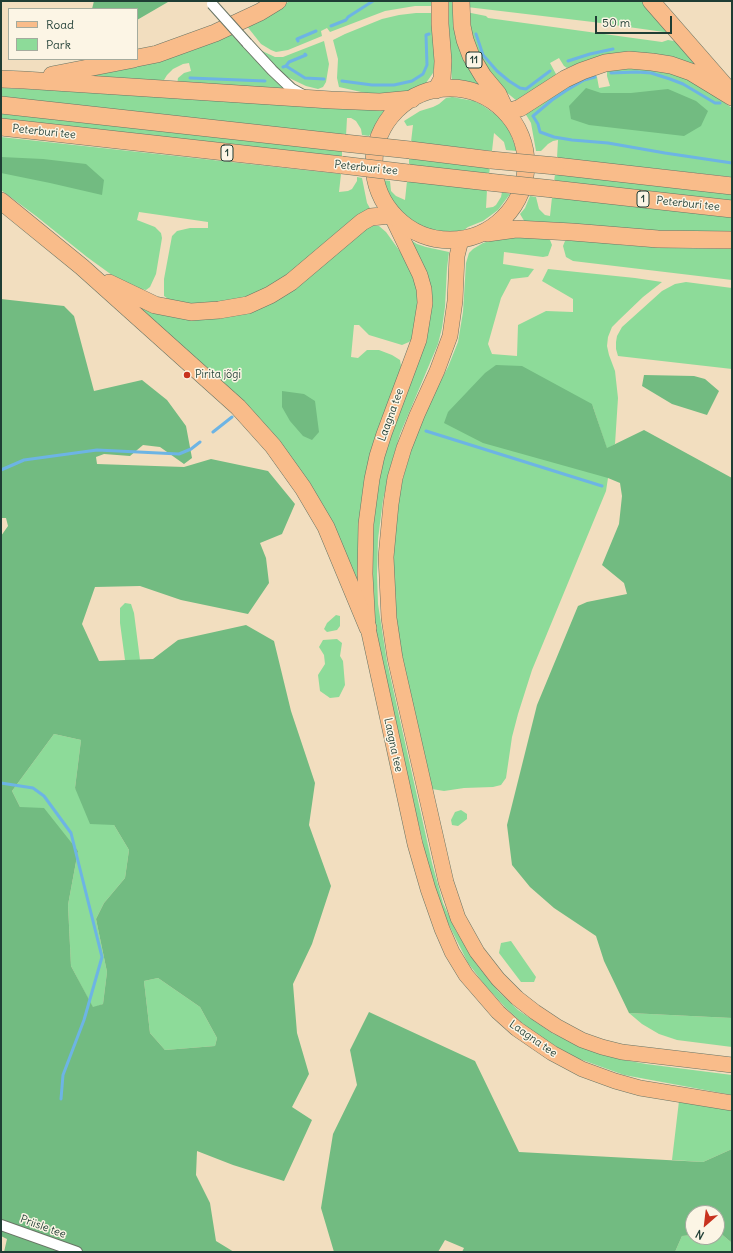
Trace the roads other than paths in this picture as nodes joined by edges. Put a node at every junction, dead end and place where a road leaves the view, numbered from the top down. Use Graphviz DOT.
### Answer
graph roads {
  1 [pos="278,1"];
  2 [pos="440,1"];
  3 [pos="461,1"];
  4 [pos="651,1"];
  5 [pos="210,2"];
  6 [pos="138,58"];
  7 [pos="129,60"];
  8 [pos="1,79"];
  9 [pos="24,80"];
  10 [pos="436,90"];
  11 [pos="732,94"];
  12 [pos="732,97"];
  13 [pos="309,98"];
  14 [pos="412,99"];
  15 [pos="1,105"];
  16 [pos="507,112"];
  17 [pos="1,127"];
  18 [pos="732,186"];
  19 [pos="1,201"];
  20 [pos="732,209"];
  21 [pos="391,216"];
  22 [pos="482,234"];
  23 [pos="461,240"];
  24 [pos="732,240"];
  25 [pos="82,267"];
  26 [pos="368,628"];
  27 [pos="732,1065"];
  28 [pos="732,1103"];
  29 [pos="1,1225"];
  30 [pos="77,1252"];
  1 -- 6 [label="highway"];
  2 -- 10 [label="highway"];
  3 -- 16 [label="highway, 11"];
  4 -- 11 [label="highway"];
  5 -- 13 [label="street, bridge"];
  7 -- 9 [label="highway"];
  8 -- 9 [label="highway"];
  9 -- 13 [label="highway"];
  10 -- 14 [label="highway"];
  10 -- 16 [label="highway"];
  12 -- 16 [label="highway"];
  13 -- 14 [label="highway"];
  14 -- 21 [label="highway"];
  15 -- 18 [label="highway, Peterburi tee / 1, bridge"];
  16 -- 22 [label="highway"];
  17 -- 20 [label="highway, Peterburi tee / 1, bridge"];
  19 -- 25 [label="highway"];
  21 -- 23 [label="highway"];
  21 -- 25 [label="highway"];
  21 -- 26 [label="main road, Laagna tee"];
  22 -- 23 [label="highway"];
  22 -- 24 [label="highway"];
  23 -- 27 [label="main road, Laagna tee"];
  25 -- 26 [label="highway"];
  26 -- 28 [label="main road, Laagna tee"];
  29 -- 30 [label="street, Priisle tee"];
}
